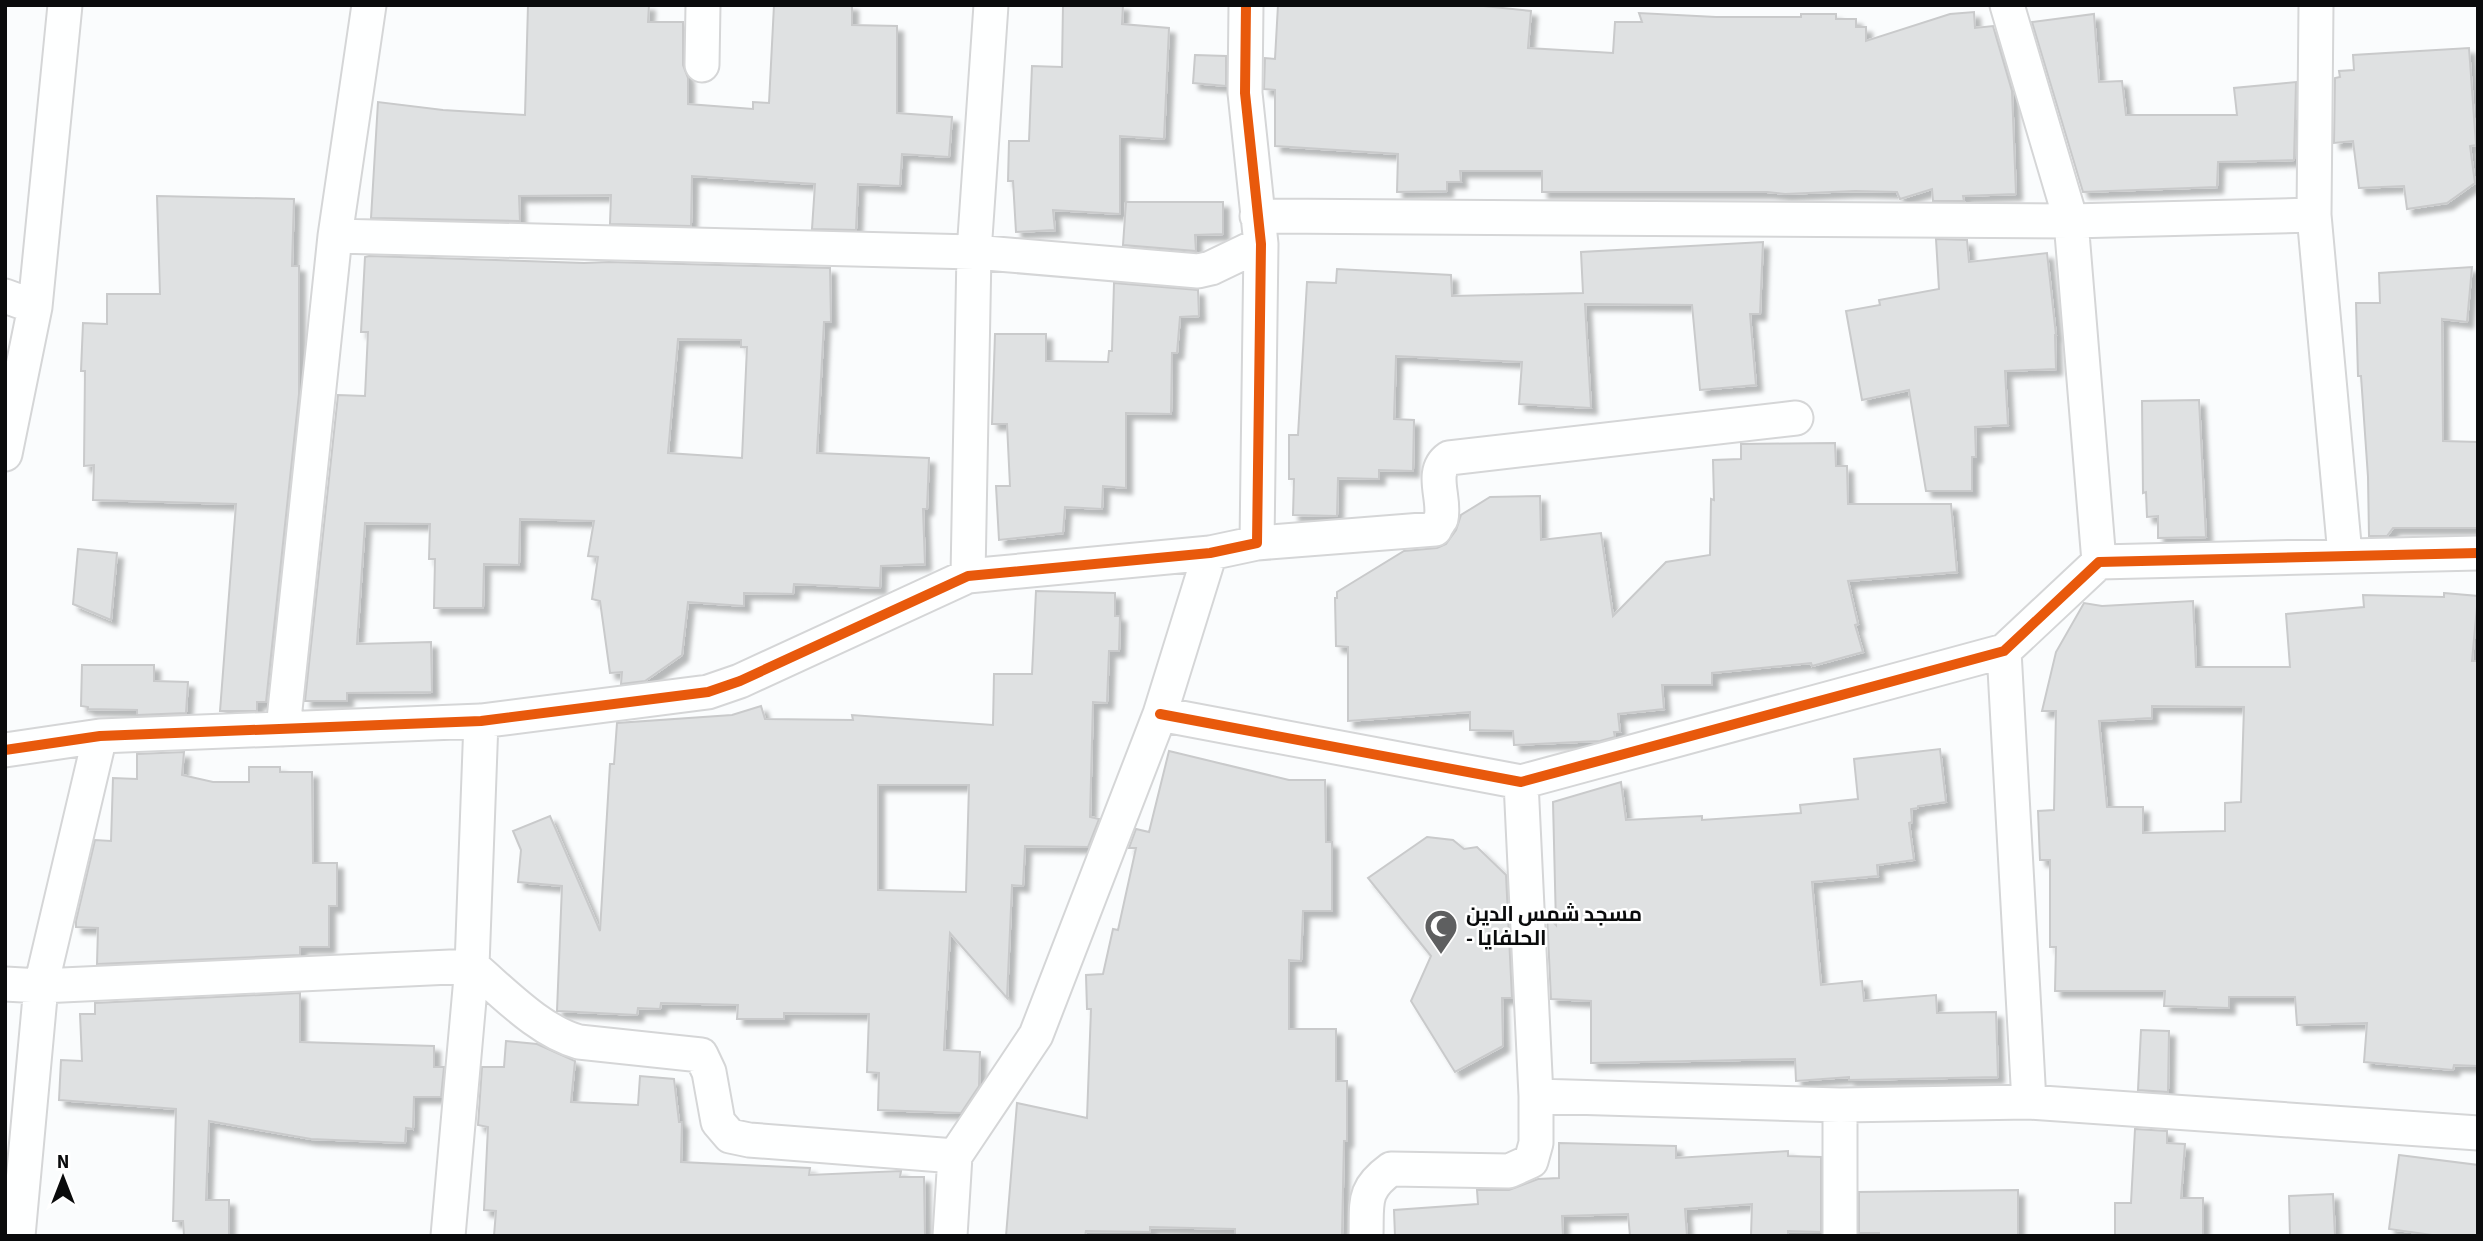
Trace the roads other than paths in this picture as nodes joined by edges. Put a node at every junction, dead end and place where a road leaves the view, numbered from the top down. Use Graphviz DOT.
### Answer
graph roads {
  1 [pos="65,5"];
  2 [pos="369,5"];
  3 [pos="703,5"];
  4 [pos="991,5"];
  5 [pos="1246,5"];
  6 [pos="2007,5"];
  7 [pos="2316,5"];
  8 [pos="702,65"];
  9 [pos="2314,215"];
  10 [pos="2071,221"];
  11 [pos="1259,230"];
  12 [pos="335,236"];
  13 [pos="974,251"];
  14 [pos="20,301"];
  15 [pos="1796,418"];
  16 [pos="5,454"];
  17 [pos="1257,543"];
  18 [pos="1210,553"];
  19 [pos="2478,553"];
  20 [pos="2345,555"];
  21 [pos="2099,562"];
  22 [pos="968,576"];
  23 [pos="2004,651"];
  24 [pos="1160,714"];
  25 [pos="481,720"];
  26 [pos="283,729"];
  27 [pos="100,736"];
  28 [pos="5,750"];
  29 [pos="1521,782"];
  30 [pos="471,966"];
  31 [pos="5,984"];
  32 [pos="41,986"];
  33 [pos="1536,1097"];
  34 [pos="2029,1102"];
  35 [pos="1840,1105"];
  36 [pos="2478,1133"];
  37 [pos="955,1156"];
  38 [pos="18,1236"];
  39 [pos="448,1236"];
  40 [pos="950,1236"];
  41 [pos="1366,1236"];
  42 [pos="1840,1236"];
  1 -- 14 [label="street"];
  2 -- 12 [label="street"];
  3 -- 8 [label="street"];
  4 -- 13 [label="street"];
  5 -- 11 [label="street"];
  6 -- 10 [label="street"];
  7 -- 9 [label="street"];
  9 -- 10 [label="street"];
  9 -- 20 [label="street"];
  10 -- 11 [label="street"];
  10 -- 21 [label="street"];
  11 -- 13 [label="street"];
  11 -- 17 [label="street"];
  12 -- 13 [label="street"];
  12 -- 26 [label="street"];
  13 -- 22 [label="street"];
  14 -- 16 [label="street"];
  15 -- 17 [label="street"];
  17 -- 18 [label="street"];
  18 -- 22 [label="street"];
  18 -- 24 [label="street"];
  19 -- 20 [label="street"];
  20 -- 21 [label="street"];
  21 -- 23 [label="street"];
  22 -- 25 [label="street"];
  23 -- 29 [label="street"];
  23 -- 34 [label="street"];
  24 -- 29 [label="street"];
  24 -- 37 [label="street"];
  25 -- 26 [label="street"];
  25 -- 30 [label="street"];
  26 -- 27 [label="street"];
  27 -- 28 [label="street"];
  27 -- 32 [label="street"];
  29 -- 33 [label="street"];
  30 -- 32 [label="street"];
  30 -- 37 [label="street"];
  30 -- 39 [label="street"];
  31 -- 32 [label="street"];
  32 -- 38 [label="street"];
  33 -- 35 [label="street"];
  33 -- 41 [label="street"];
  34 -- 35 [label="street"];
  34 -- 36 [label="street"];
  35 -- 42 [label="street"];
  37 -- 40 [label="street"];
}
